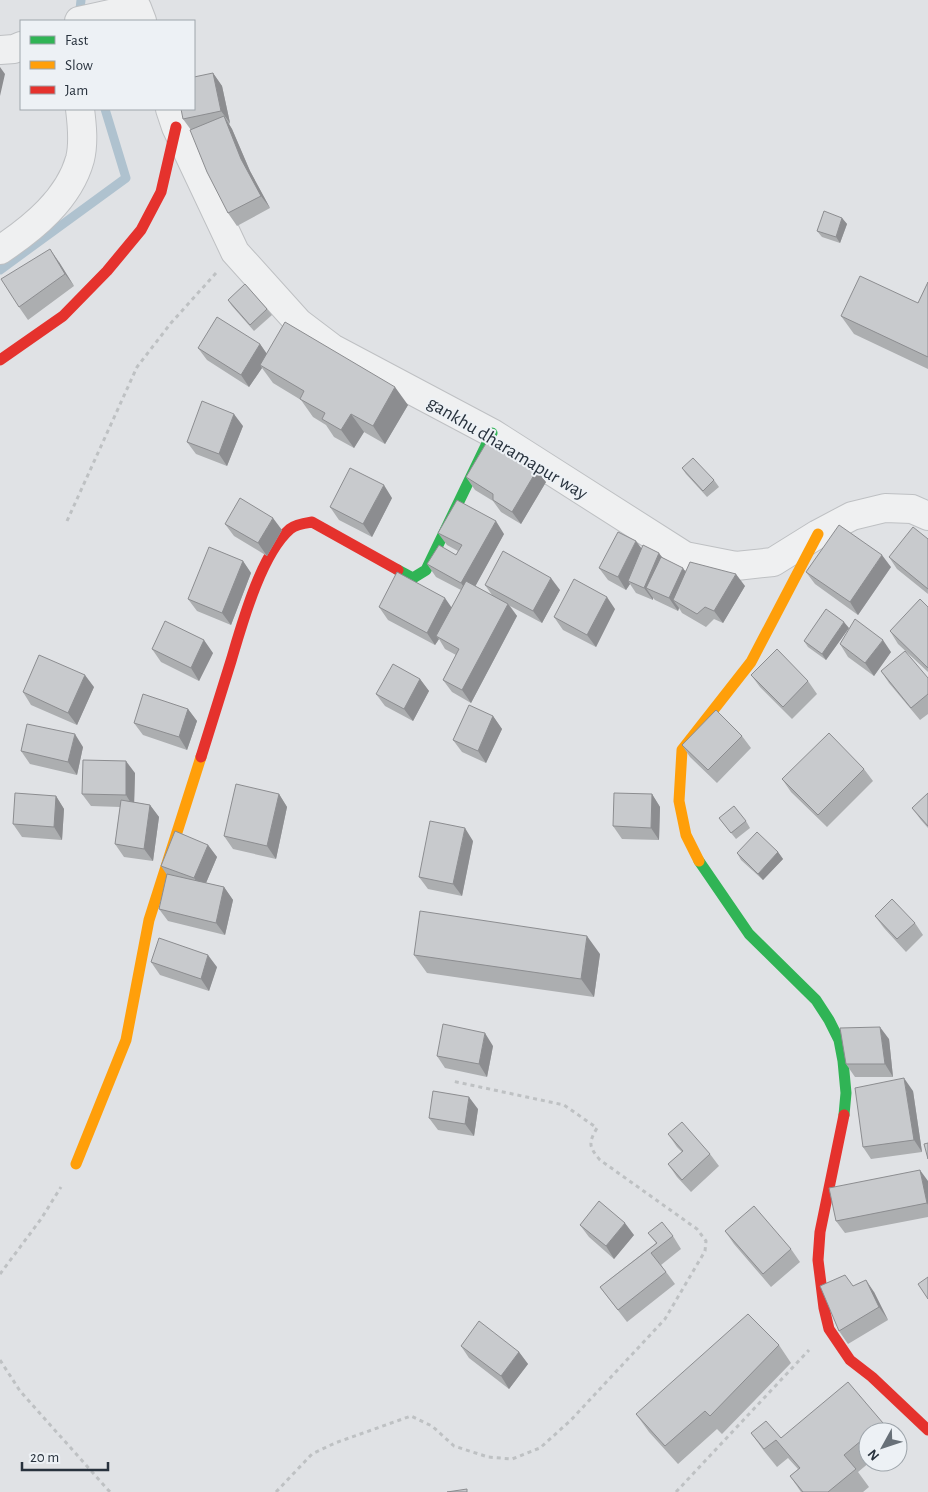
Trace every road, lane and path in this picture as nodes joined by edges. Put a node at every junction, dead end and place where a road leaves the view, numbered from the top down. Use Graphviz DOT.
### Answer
graph roads {
  1 [pos="74,0"];
  2 [pos="141,10"];
  3 [pos="79,20"];
  4 [pos="85,20"];
  5 [pos="20,46"];
  6 [pos="0,50"];
  7 [pos="80,110"];
  8 [pos="173,118"];
  9 [pos="0,250"];
  10 [pos="235,252"];
  11 [pos="0,360"];
  12 [pos="492,432"];
  13 [pos="928,516"];
  14 [pos="67,521"];
  15 [pos="818,534"];
  16 [pos="452,1081"];
  17 [pos="76,1164"];
  18 [pos="0,1274"];
  19 [pos="829,1329"];
  20 [pos="0,1360"];
  21 [pos="928,1430"];
  22 [pos="110,1492"];
  23 [pos="276,1492"];
  24 [pos="676,1492"];
  1 -- 3 [label="street"];
  2 -- 4 [label="street"];
  5 -- 6 [label="street"];
  7 -- 9 [label="street"];
  8 -- 10 [label="street, gankhu dharamapur way"];
  8 -- 11 [label="street"];
  10 -- 12 [label="street, gankhu dharamapur way"];
  10 -- 14 [label="path"];
  12 -- 15 [label="street, gankhu dharamapur way"];
  12 -- 17 [label="street"];
  13 -- 15 [label="street, gankhu dharamapur way"];
  15 -- 19 [label="street"];
  16 -- 23 [label="path"];
  17 -- 18 [label="path"];
  19 -- 21 [label="street"];
  19 -- 24 [label="path"];
  20 -- 22 [label="path"];
}
